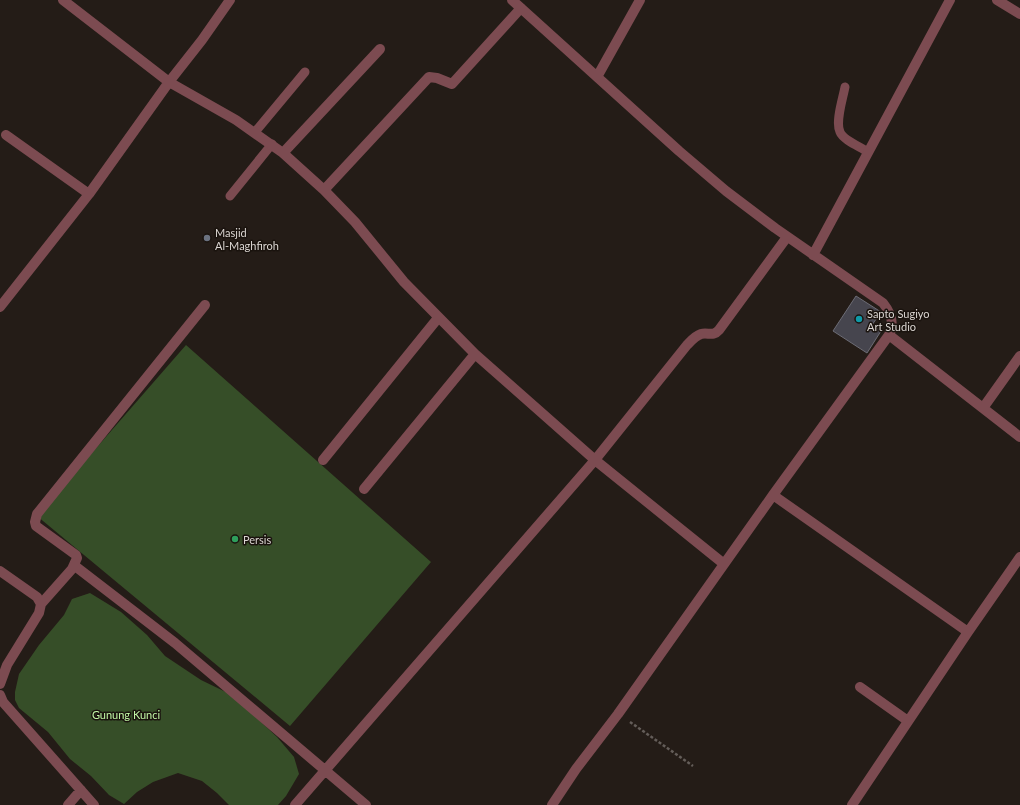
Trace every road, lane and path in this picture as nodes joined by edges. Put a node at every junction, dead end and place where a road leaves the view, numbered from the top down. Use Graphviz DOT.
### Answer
graph roads {
  1 [pos="63,0"];
  2 [pos="230,0"];
  3 [pos="512,0"];
  4 [pos="640,0"];
  5 [pos="950,0"];
  6 [pos="997,0"];
  7 [pos="520,8"];
  8 [pos="1020,14"];
  9 [pos="380,49"];
  10 [pos="305,72"];
  11 [pos="597,77"];
  12 [pos="169,82"];
  13 [pos="845,87"];
  14 [pos="255,132"];
  15 [pos="6,135"];
  16 [pos="272,144"];
  17 [pos="868,152"];
  18 [pos="283,153"];
  19 [pos="324,190"];
  20 [pos="89,194"];
  21 [pos="230,196"];
  22 [pos="787,237"];
  23 [pos="813,255"];
  24 [pos="205,305"];
  25 [pos="0,307"];
  26 [pos="438,318"];
  27 [pos="889,335"];
  28 [pos="475,354"];
  29 [pos="1020,356"];
  30 [pos="983,408"];
  31 [pos="1020,437"];
  32 [pos="323,460"];
  33 [pos="595,460"];
  34 [pos="364,489"];
  35 [pos="772,495"];
  36 [pos="1020,557"];
  37 [pos="724,564"];
  38 [pos="75,566"];
  39 [pos="0,571"];
  40 [pos="41,604"];
  41 [pos="968,632"];
  42 [pos="0,684"];
  43 [pos="860,687"];
  44 [pos="0,695"];
  45 [pos="618,714"];
  46 [pos="908,721"];
  47 [pos="694,766"];
  48 [pos="324,770"];
  49 [pos="81,790"];
  50 [pos="68,805"];
  51 [pos="94,805"];
  52 [pos="295,805"];
  53 [pos="366,805"];
  54 [pos="552,805"];
  55 [pos="852,805"];
  1 -- 12 [label="street"];
  2 -- 12 [label="street"];
  3 -- 7 [label="street"];
  4 -- 11 [label="street"];
  5 -- 17 [label="street"];
  6 -- 8 [label="street"];
  7 -- 11 [label="street"];
  7 -- 19 [label="street"];
  9 -- 18 [label="street"];
  10 -- 14 [label="lane"];
  11 -- 22 [label="street"];
  12 -- 14 [label="street"];
  12 -- 20 [label="street"];
  13 -- 17 [label="lane"];
  14 -- 16 [label="street"];
  15 -- 20 [label="street"];
  16 -- 18 [label="street"];
  16 -- 21 [label="lane"];
  17 -- 23 [label="street"];
  18 -- 19 [label="street"];
  19 -- 26 [label="street"];
  20 -- 25 [label="street"];
  22 -- 23 [label="street"];
  22 -- 33 [label="street"];
  23 -- 27 [label="street"];
  24 -- 38 [label="street"];
  26 -- 28 [label="street"];
  26 -- 32 [label="street"];
  27 -- 30 [label="street"];
  27 -- 35 [label="street"];
  28 -- 33 [label="street"];
  28 -- 34 [label="street"];
  29 -- 30 [label="street"];
  30 -- 31 [label="street"];
  33 -- 37 [label="street"];
  33 -- 48 [label="street"];
  35 -- 37 [label="street"];
  35 -- 41 [label="street"];
  36 -- 41 [label="street"];
  37 -- 45 [label="street"];
  38 -- 40 [label="street"];
  38 -- 48 [label="street"];
  39 -- 40 [label="street"];
  40 -- 42 [label="street"];
  41 -- 46 [label="street"];
  43 -- 46 [label="street"];
  44 -- 49 [label="street"];
  45 -- 47 [label="path"];
  45 -- 54 [label="street"];
  46 -- 55 [label="street"];
  48 -- 52 [label="street"];
  48 -- 53 [label="street"];
  49 -- 50 [label="street"];
  49 -- 51 [label="street"];
}
